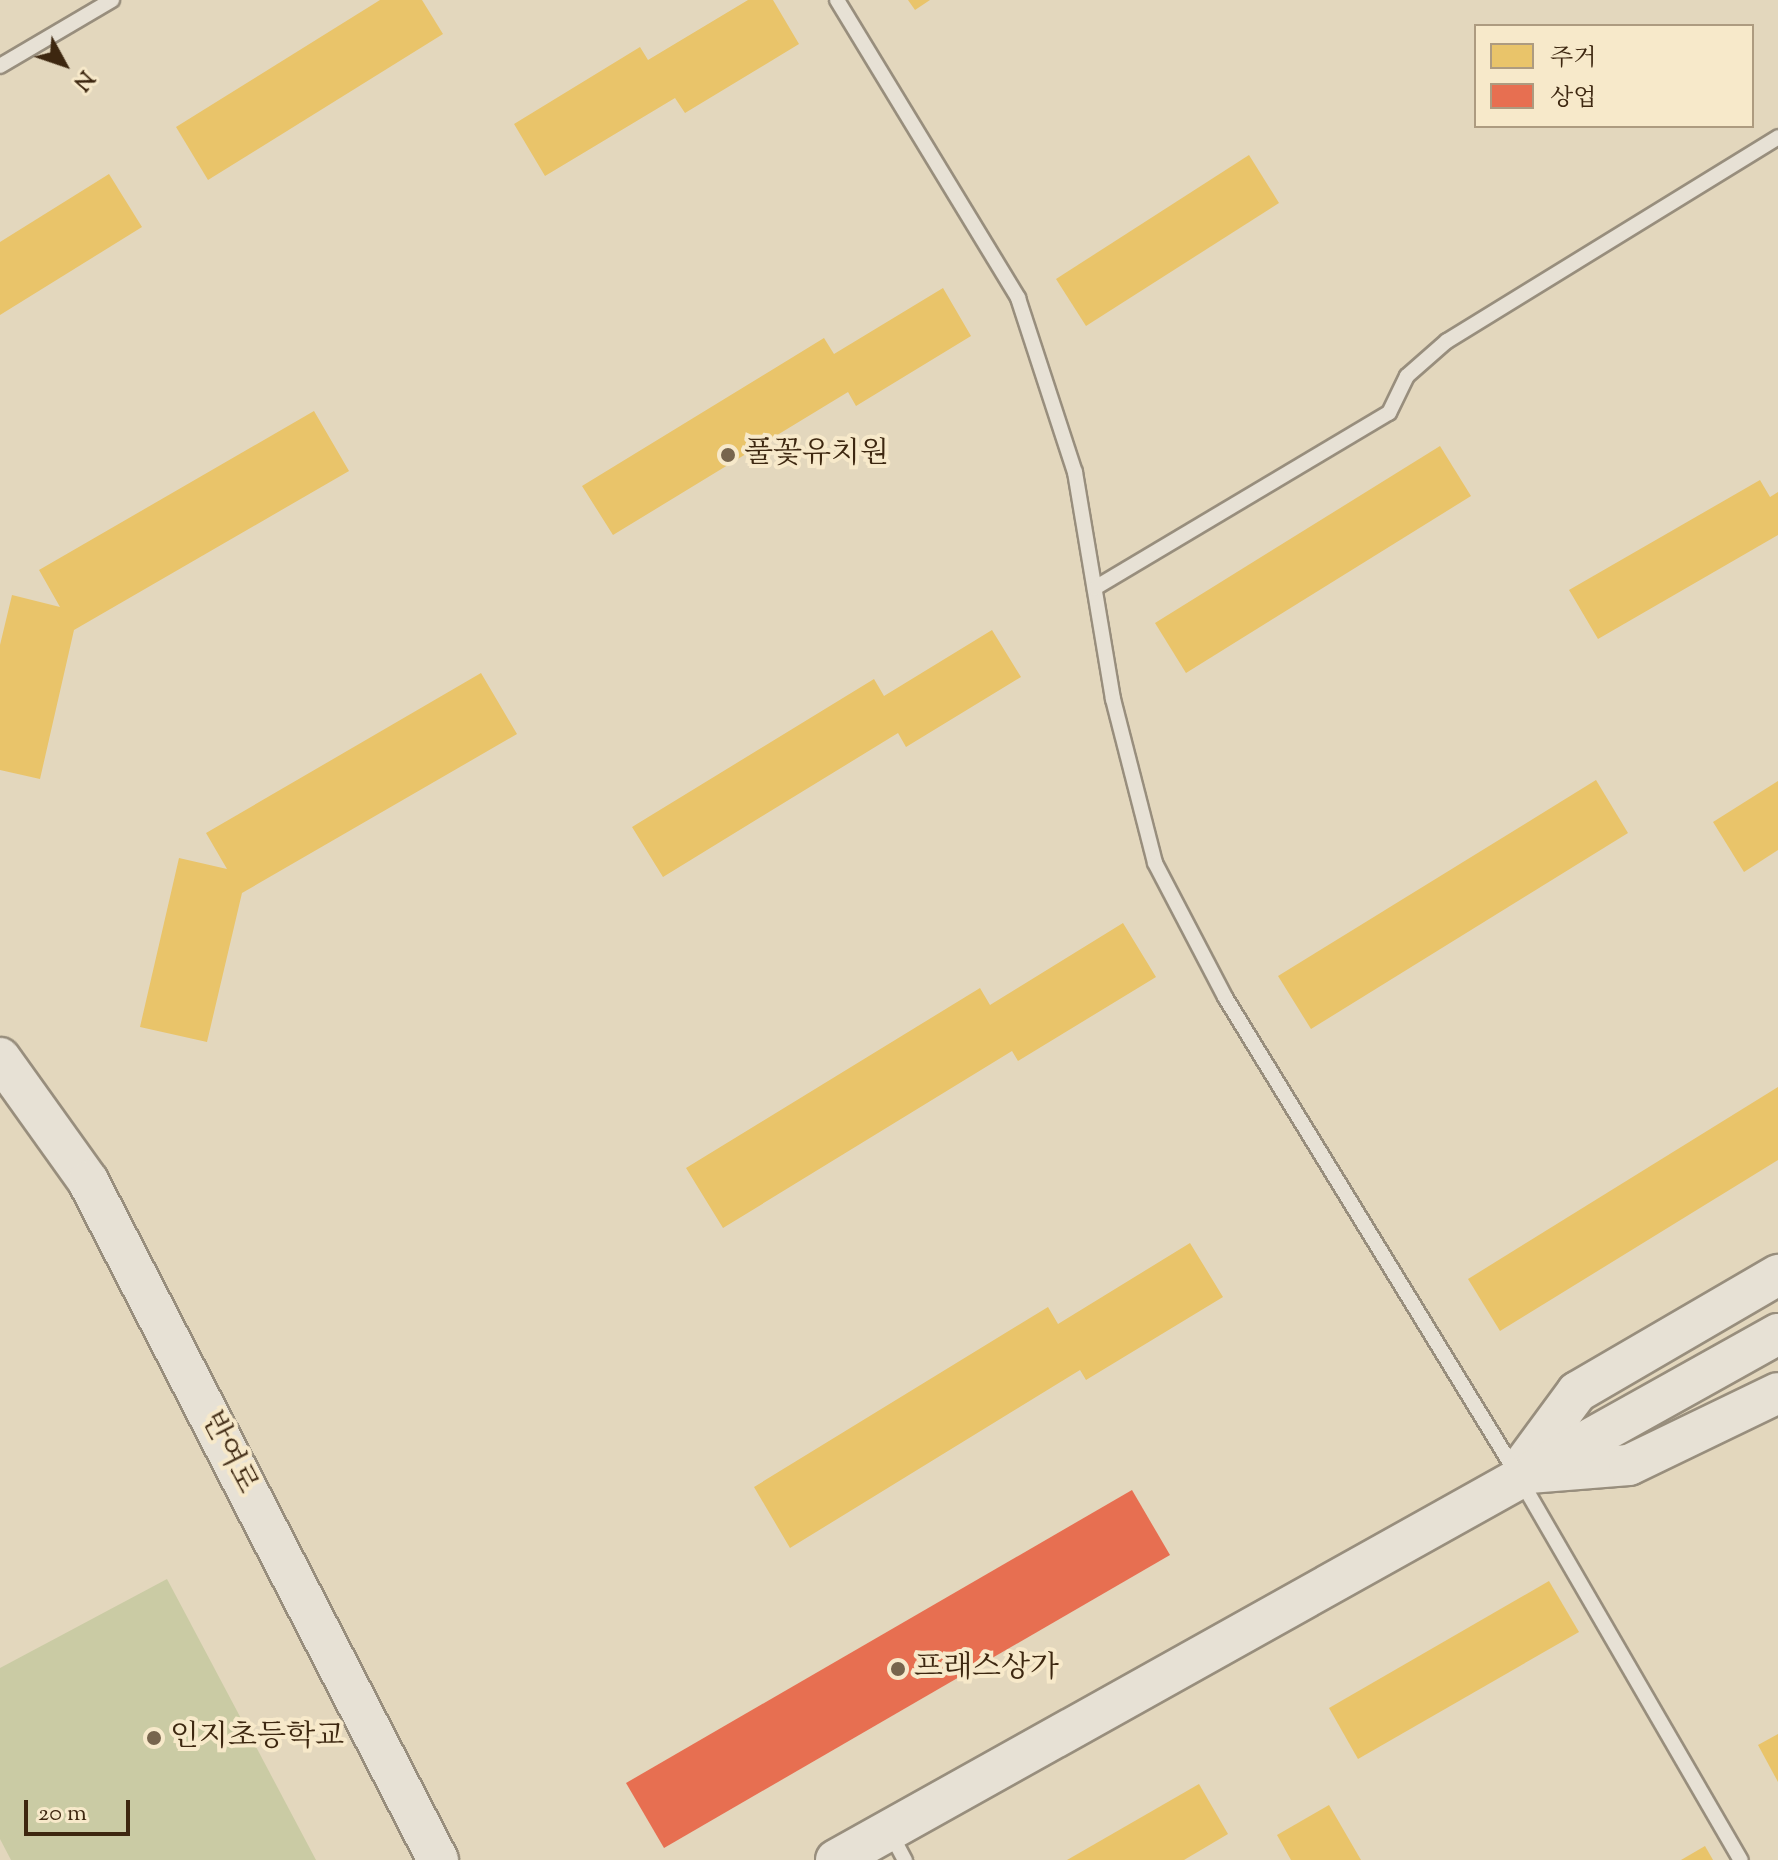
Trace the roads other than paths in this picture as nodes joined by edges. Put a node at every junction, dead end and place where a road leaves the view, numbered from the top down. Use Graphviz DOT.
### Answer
graph roads {
  1 [pos="112,0"];
  2 [pos="837,0"];
  3 [pos="0,66"];
  4 [pos="1778,137"];
  5 [pos="1095,588"];
  6 [pos="0,1058"];
  7 [pos="1778,1275"];
  8 [pos="1778,1334"];
  9 [pos="1778,1393"];
  10 [pos="1517,1474"];
  11 [pos="897,1845"];
  12 [pos="438,1860"];
  13 [pos="836,1860"];
  14 [pos="1741,1860"];
  1 -- 3 [label="lane"];
  2 -- 5 [label="lane"];
  4 -- 5 [label="lane"];
  5 -- 10 [label="lane"];
  6 -- 12 [label="main road, 반여로"];
  7 -- 10 [label="main road"];
  8 -- 10 [label="main road"];
  9 -- 10 [label="main road"];
  10 -- 11 [label="main road"];
  10 -- 14 [label="lane"];
  11 -- 13 [label="main road"];
}
